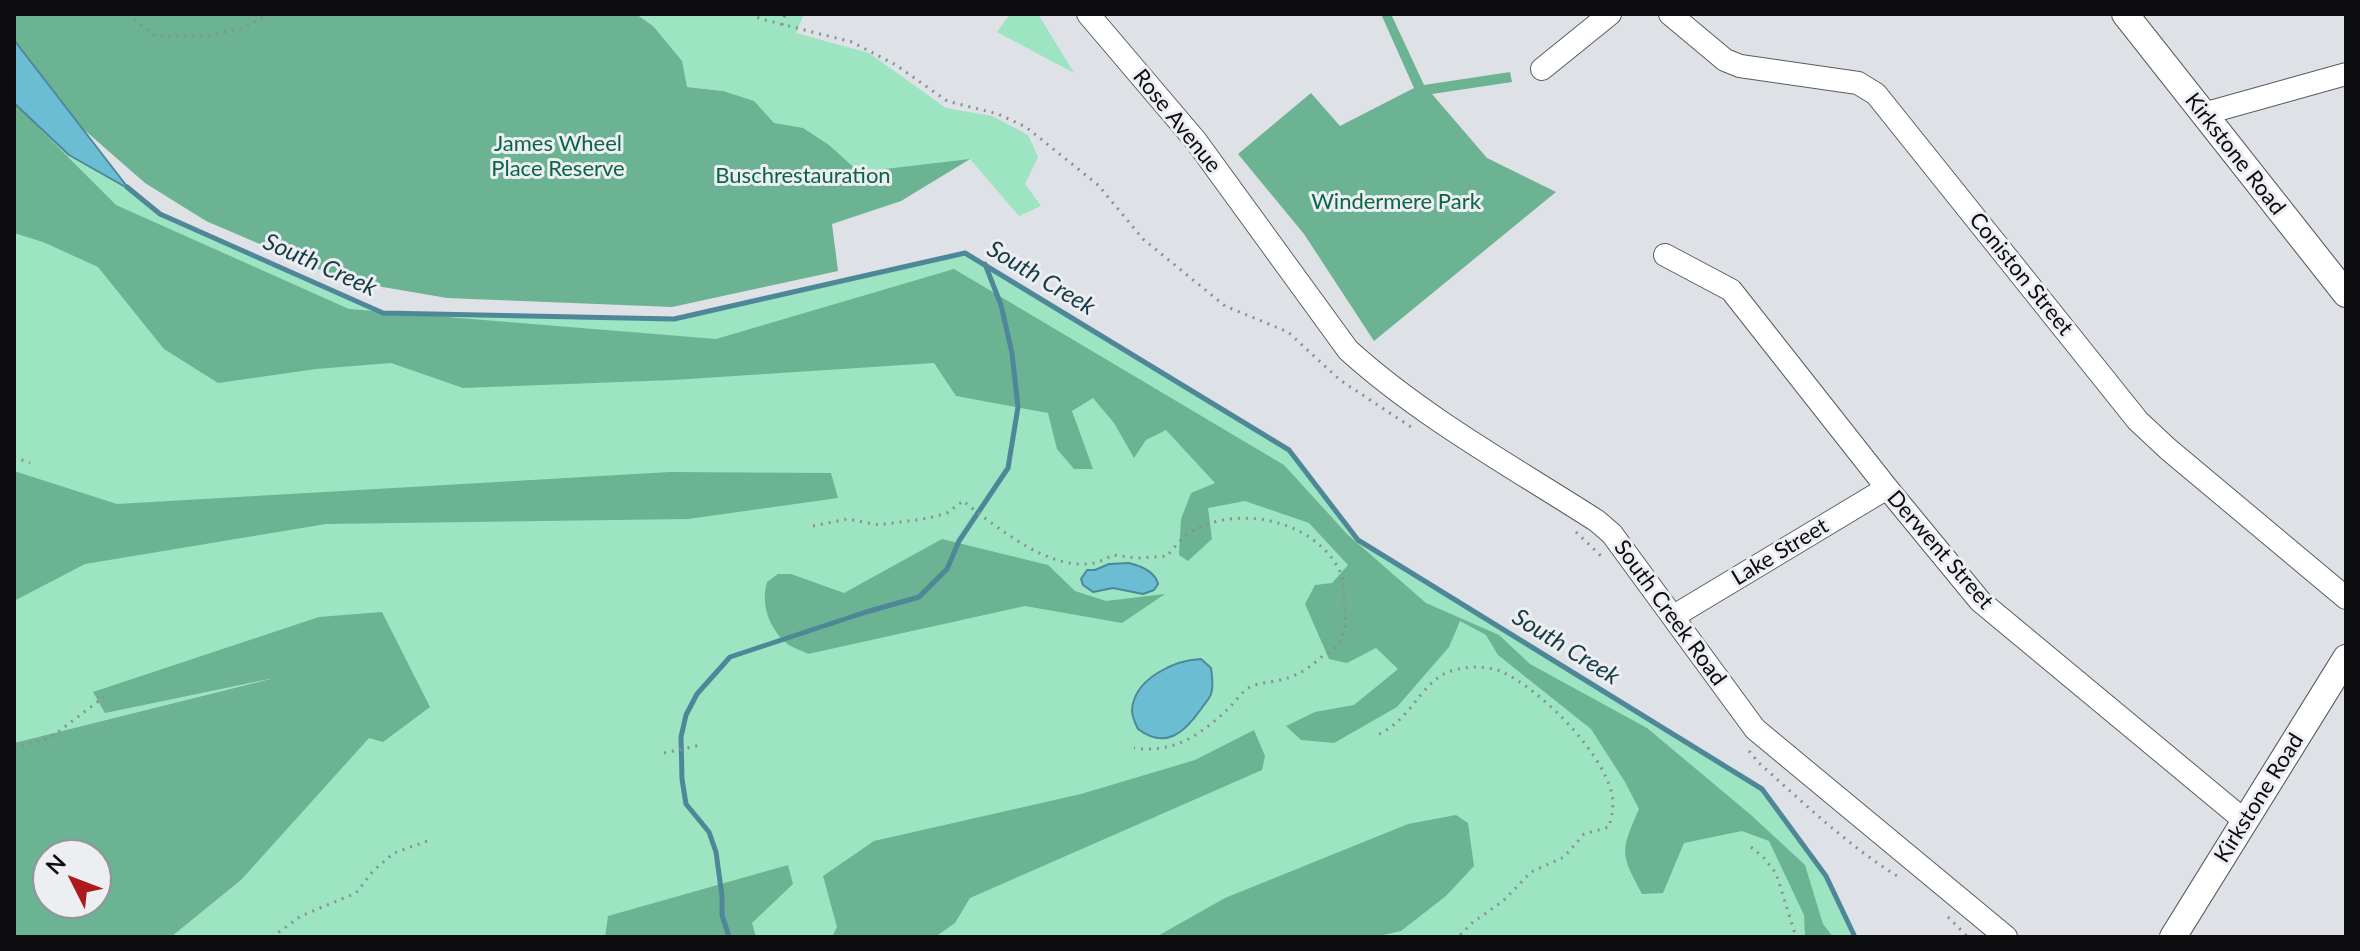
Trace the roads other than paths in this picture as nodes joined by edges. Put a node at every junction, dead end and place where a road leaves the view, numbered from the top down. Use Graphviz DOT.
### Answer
graph roads {
  1 [pos="1088,14"];
  2 [pos="1610,14"];
  3 [pos="1670,14"];
  4 [pos="2125,14"];
  5 [pos="1542,69"];
  6 [pos="2346,74"];
  7 [pos="2203,114"];
  8 [pos="1260,232"];
  9 [pos="1665,255"];
  10 [pos="2346,294"];
  11 [pos="1887,488"];
  12 [pos="2346,598"];
  13 [pos="1674,616"];
  14 [pos="2346,658"];
  15 [pos="2245,821"];
  16 [pos="2006,937"];
  17 [pos="2173,937"];
  1 -- 8 [label="street, Rose Avenue"];
  2 -- 5 [label="street"];
  3 -- 12 [label="street, Coniston Street"];
  4 -- 7 [label="street, Kirkstone Road"];
  6 -- 7 [label="street"];
  7 -- 10 [label="street, Kirkstone Road"];
  8 -- 13 [label="street, South Creek Road"];
  9 -- 11 [label="street, Derwent Street"];
  11 -- 13 [label="street, Lake Street"];
  11 -- 15 [label="street, Derwent Street"];
  13 -- 16 [label="street, South Creek Road"];
  14 -- 15 [label="street, Kirkstone Road"];
  15 -- 17 [label="street, Kirkstone Road"];
}
